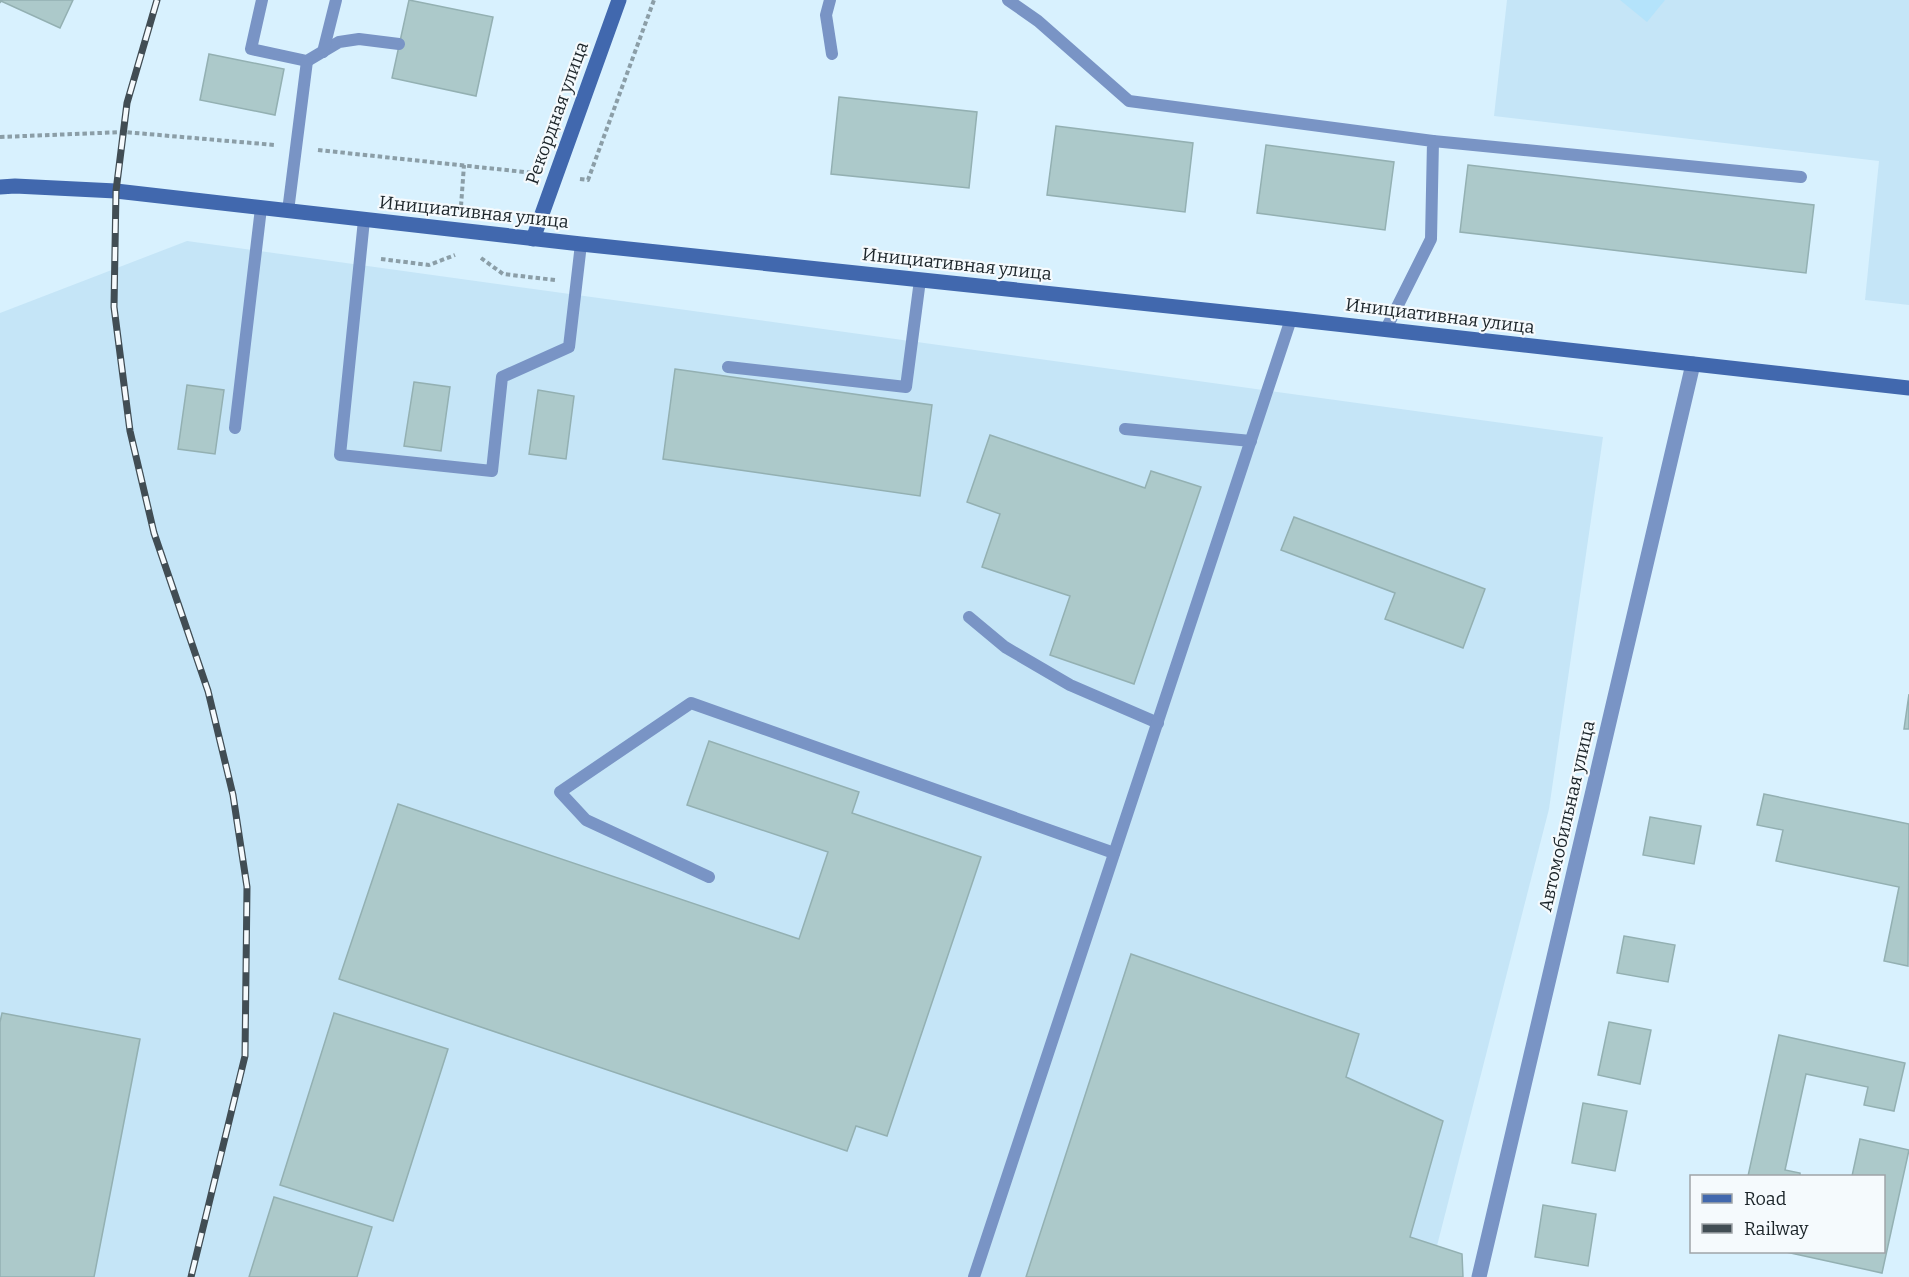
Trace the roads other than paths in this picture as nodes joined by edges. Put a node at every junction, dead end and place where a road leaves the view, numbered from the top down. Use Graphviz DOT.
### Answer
graph roads {
  1 [pos="262,0"];
  2 [pos="336,0"];
  3 [pos="619,0"];
  4 [pos="830,0"];
  5 [pos="1008,0"];
  6 [pos="399,44"];
  7 [pos="323,52"];
  8 [pos="832,54"];
  9 [pos="307,61"];
  10 [pos="1433,141"];
  11 [pos="1801,177"];
  12 [pos="0,187"];
  13 [pos="261,208"];
  14 [pos="288,211"];
  15 [pos="364,220"];
  16 [pos="533,239"];
  17 [pos="581,244"];
  18 [pos="920,280"];
  19 [pos="1291,318"];
  20 [pos="1386,329"];
  21 [pos="1693,364"];
  22 [pos="729,367"];
  23 [pos="1909,388"];
  24 [pos="235,429"];
  25 [pos="1125,429"];
  26 [pos="1251,441"];
  27 [pos="969,617"];
  28 [pos="1158,723"];
  29 [pos="1114,853"];
  30 [pos="709,877"];
  31 [pos="974,1277"];
  32 [pos="1479,1277"];
  1 -- 9 [label="lane"];
  2 -- 7 [label="lane"];
  3 -- 16 [label="main road, Рекордная улица"];
  4 -- 8 [label="lane"];
  5 -- 10 [label="lane"];
  6 -- 7 [label="lane"];
  7 -- 9 [label="lane"];
  9 -- 14 [label="lane"];
  10 -- 11 [label="lane"];
  10 -- 20 [label="lane"];
  12 -- 13 [label="main road, Инициативная улица"];
  13 -- 14 [label="main road, Инициативная улица"];
  13 -- 24 [label="lane"];
  14 -- 15 [label="main road, Инициативная улица"];
  15 -- 16 [label="main road, Инициативная улица"];
  15 -- 17 [label="lane"];
  16 -- 17 [label="main road, Инициативная улица"];
  17 -- 18 [label="main road, Инициативная улица"];
  18 -- 19 [label="main road, Инициативная улица"];
  18 -- 22 [label="lane"];
  19 -- 20 [label="main road, Инициативная улица"];
  19 -- 26 [label="lane"];
  20 -- 21 [label="main road, Инициативная улица"];
  21 -- 23 [label="main road, Инициативная улица"];
  21 -- 32 [label="street, Автомобильная улица"];
  25 -- 26 [label="lane"];
  26 -- 28 [label="lane"];
  27 -- 28 [label="lane"];
  28 -- 29 [label="lane"];
  29 -- 30 [label="lane"];
  29 -- 31 [label="lane"];
}
